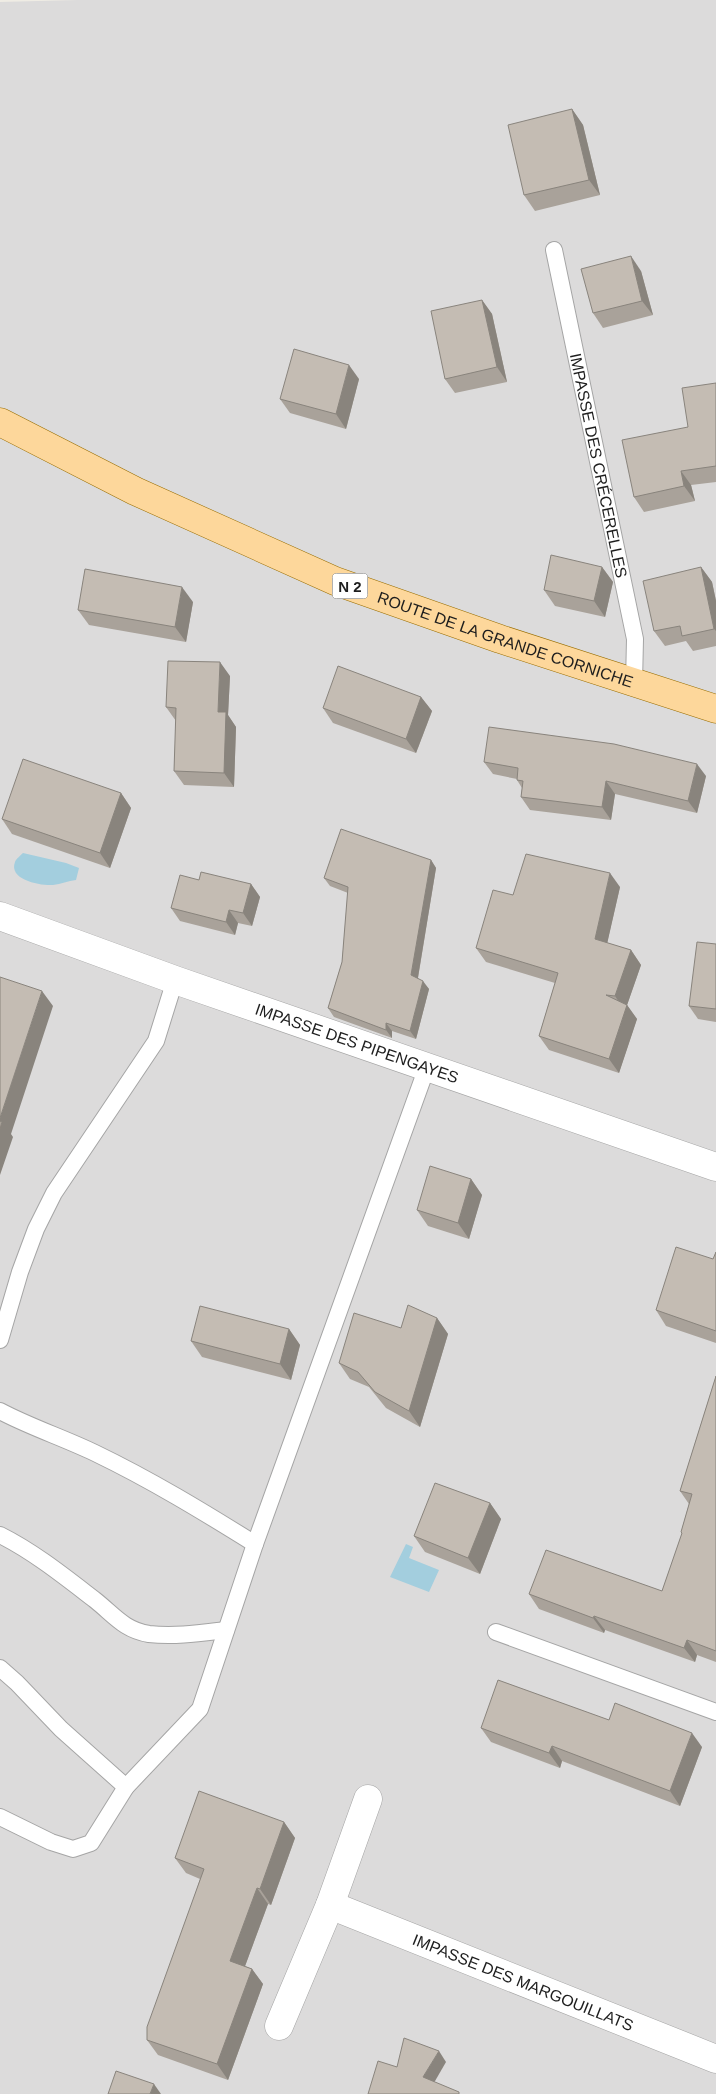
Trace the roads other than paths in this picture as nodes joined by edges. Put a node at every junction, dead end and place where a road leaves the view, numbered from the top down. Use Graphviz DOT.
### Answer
graph roads {
  1 [pos="554,250"];
  2 [pos="0,422"];
  3 [pos="634,683"];
  4 [pos="716,709"];
  5 [pos="0,916"];
  6 [pos="175,980"];
  7 [pos="427,1067"];
  8 [pos="716,1167"];
  9 [pos="0,1340"];
  10 [pos="0,1411"];
  11 [pos="0,1535"];
  12 [pos="255,1544"];
  13 [pos="226,1630"];
  14 [pos="496,1632"];
  15 [pos="0,1668"];
  16 [pos="716,1712"];
  17 [pos="126,1787"];
  18 [pos="368,1800"];
  19 [pos="0,1817"];
  20 [pos="330,1905"];
  21 [pos="279,2026"];
  22 [pos="716,2059"];
  1 -- 3 [label="lane, IMPASSE DES CRÉCERELLES"];
  2 -- 3 [label="main road, ROUTE DE LA GRANDE CORNICHE / N 2"];
  3 -- 4 [label="main road, ROUTE DE LA GRANDE CORNICHE / N 2"];
  5 -- 6 [label="street, IMPASSE DES PIPENGAYES"];
  6 -- 7 [label="street, IMPASSE DES PIPENGAYES"];
  6 -- 9 [label="lane"];
  7 -- 8 [label="street, IMPASSE DES PIPENGAYES"];
  7 -- 12 [label="lane"];
  10 -- 12 [label="lane"];
  11 -- 13 [label="lane"];
  12 -- 13 [label="lane"];
  13 -- 17 [label="lane"];
  14 -- 16 [label="lane"];
  15 -- 17 [label="lane"];
  17 -- 19 [label="lane"];
  18 -- 20 [label="street"];
  20 -- 21 [label="street"];
  20 -- 22 [label="street, IMPASSE DES MARGOUILLATS"];
}
